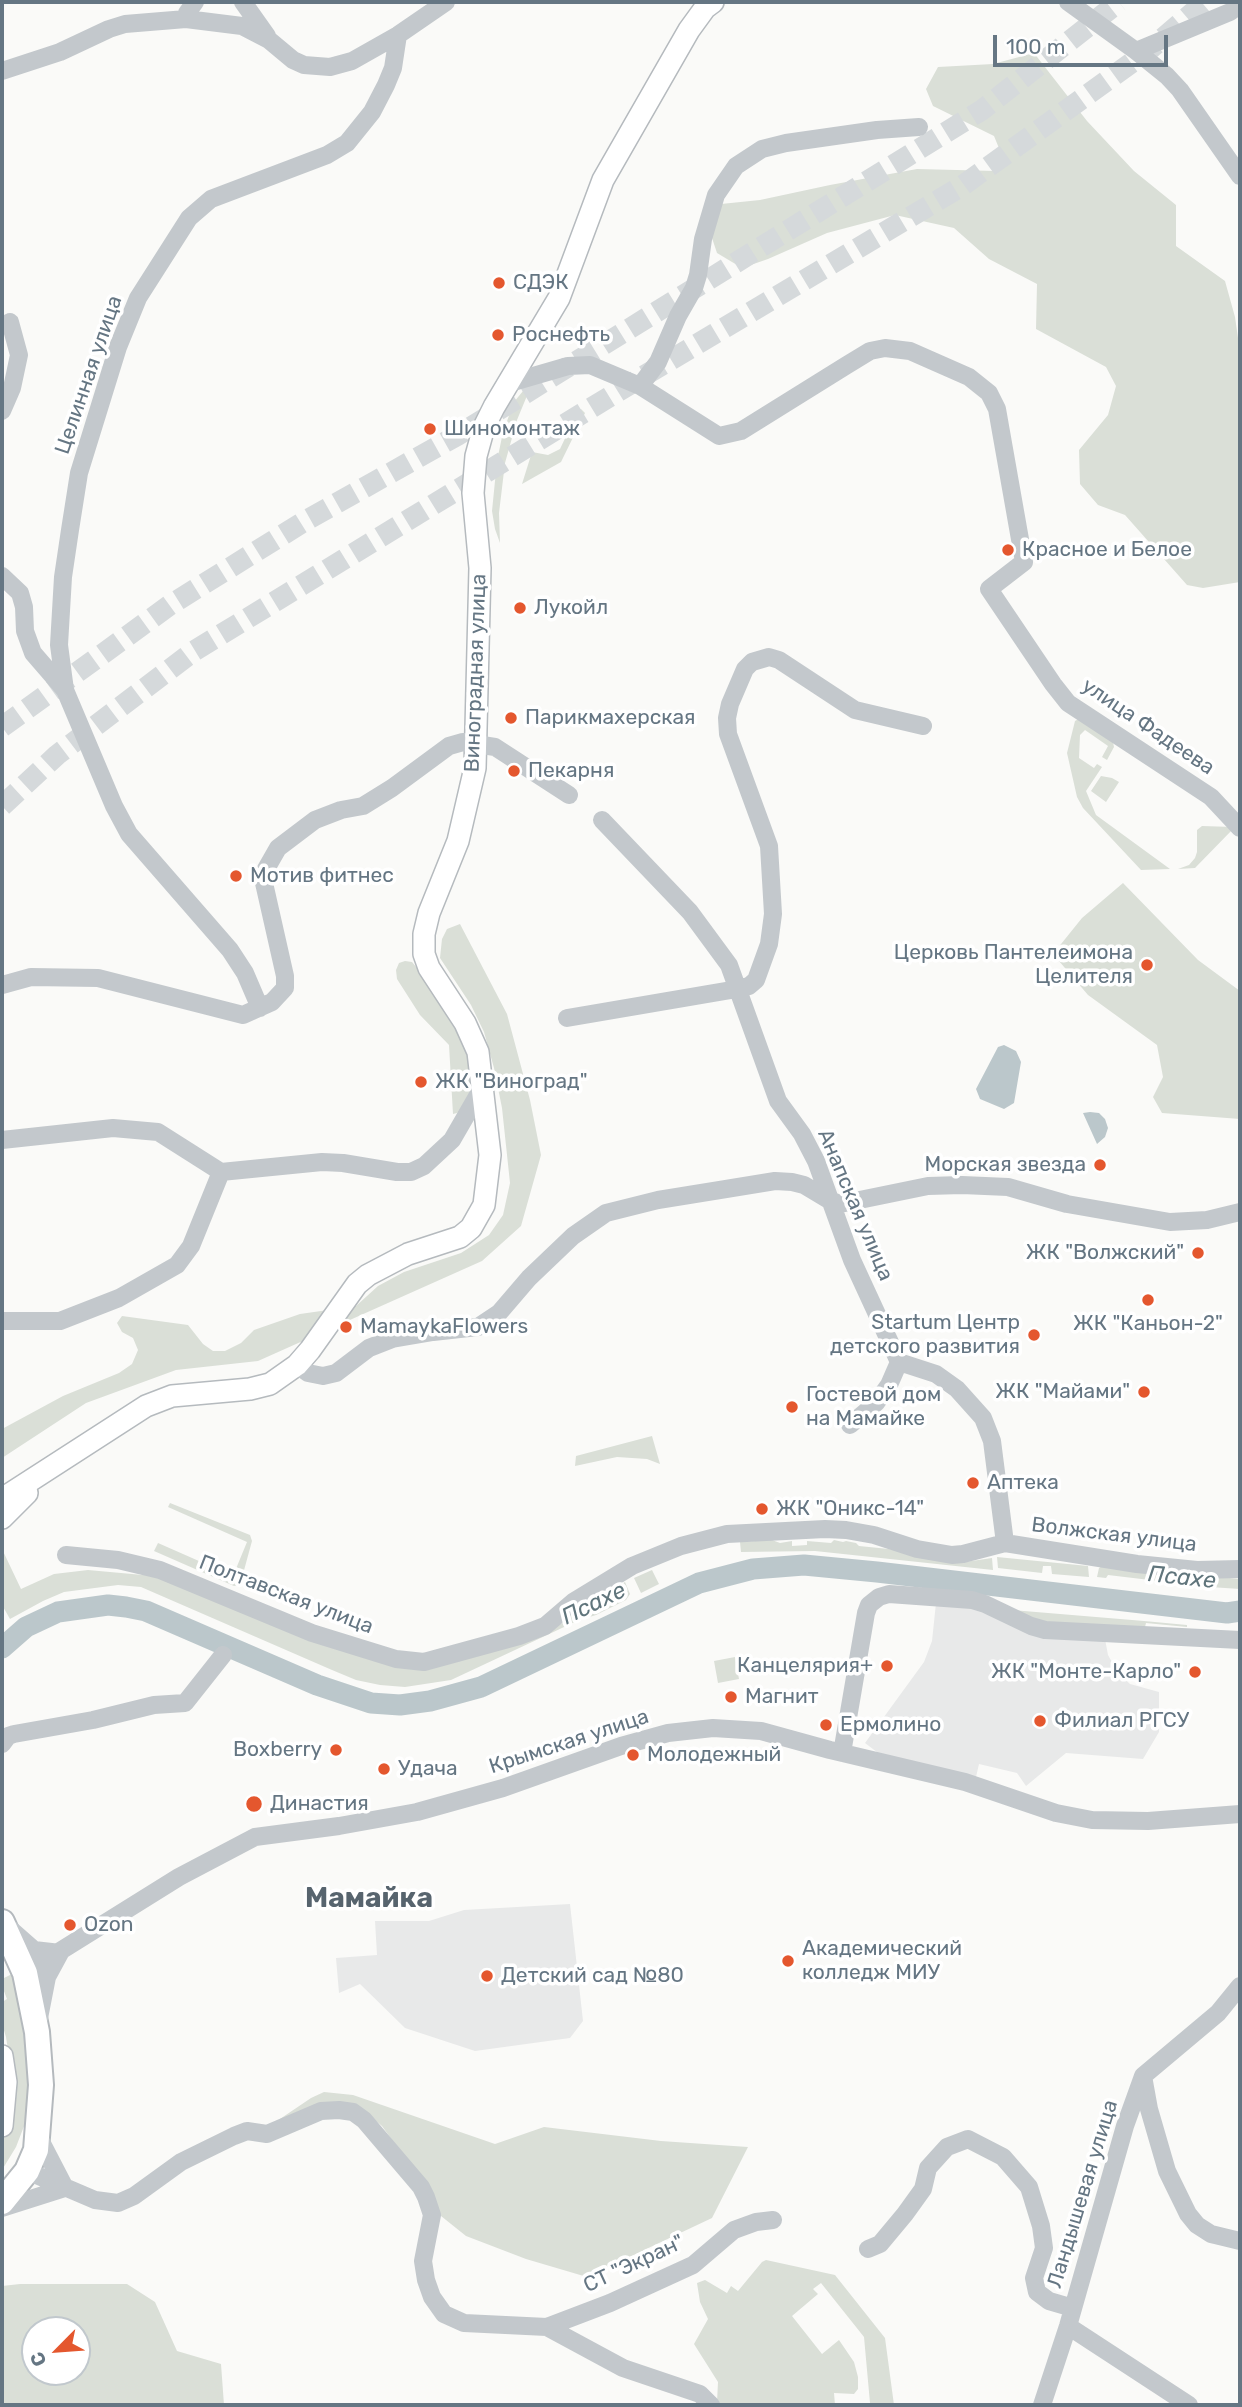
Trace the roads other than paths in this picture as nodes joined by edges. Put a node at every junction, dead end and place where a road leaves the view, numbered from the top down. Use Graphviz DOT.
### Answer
graph roads {
  1 [pos="194,2"];
  2 [pos="243,2"];
  3 [pos="446,2"];
  4 [pos="713,2"];
  5 [pos="1068,2"];
  6 [pos="1240,5"];
  7 [pos="186,19"];
  8 [pos="398,35"];
  9 [pos="269,40"];
  10 [pos="1136,51"];
  11 [pos="2,71"];
  12 [pos="919,127"];
  13 [pos="1240,176"];
  14 [pos="10,322"];
  15 [pos="506,384"];
  16 [pos="640,386"];
  17 [pos="2,411"];
  18 [pos="2,576"];
  19 [pos="65,690"];
  20 [pos="923,726"];
  21 [pos="476,743"];
  22 [pos="569,795"];
  23 [pos="602,820"];
  24 [pos="1240,828"];
  25 [pos="2,985"];
  26 [pos="737,989"];
  27 [pos="260,1008"];
  28 [pos="567,1018"];
  29 [pos="482,1088"];
  30 [pos="2,1140"];
  31 [pos="221,1172"];
  32 [pos="829,1200"];
  33 [pos="1240,1212"];
  34 [pos="2,1321"];
  35 [pos="899,1362"];
  36 [pos="297,1365"];
  37 [pos="850,1424"];
  38 [pos="64,1458"];
  39 [pos="2,1488"];
  40 [pos="2,1499"];
  41 [pos="2,1518"];
  42 [pos="1004,1544"];
  43 [pos="66,1555"];
  44 [pos="1240,1569"];
  45 [pos="1240,1640"];
  46 [pos="223,1655"];
  47 [pos="2,1744"];
  48 [pos="842,1753"];
  49 [pos="1240,1814"];
  50 [pos="2,1922"];
  51 [pos="60,1953"];
  52 [pos="25,1973"];
  53 [pos="1240,1986"];
  54 [pos="37,2032"];
  55 [pos="2,2056"];
  56 [pos="1143,2076"];
  57 [pos="2,2126"];
  58 [pos="38,2136"];
  59 [pos="27,2171"];
  60 [pos="65,2188"];
  61 [pos="2,2202"];
  62 [pos="2,2208"];
  63 [pos="774,2220"];
  64 [pos="1240,2241"];
  65 [pos="868,2249"];
  66 [pos="1071,2317"];
  67 [pos="548,2327"];
  68 [pos="703,2402"];
  69 [pos="1042,2405"];
  70 [pos="1189,2405"];
  1 -- 7 [label="street"];
  2 -- 9 [label="street"];
  3 -- 8 [label="street"];
  4 -- 15 [label="main road, Виноградная улица"];
  5 -- 10 [label="street"];
  6 -- 10 [label="street"];
  7 -- 9 [label="street"];
  7 -- 11 [label="street"];
  8 -- 9 [label="street"];
  8 -- 19 [label="street, Целинная улица"];
  10 -- 13 [label="street"];
  12 -- 16 [label="street"];
  14 -- 17 [label="street"];
  15 -- 16 [label="street, улица Фадеева"];
  15 -- 21 [label="main road, Виноградная улица"];
  16 -- 24 [label="street, улица Фадеева"];
  18 -- 19 [label="street, Целинная улица"];
  19 -- 27 [label="street, Целинная улица"];
  20 -- 26 [label="street"];
  21 -- 22 [label="street"];
  21 -- 27 [label="street"];
  21 -- 29 [label="main road, Виноградная улица"];
  23 -- 26 [label="street, Анапская улица"];
  25 -- 27 [label="street"];
  26 -- 28 [label="street"];
  26 -- 32 [label="street, Анапская улица"];
  29 -- 31 [label="street"];
  29 -- 36 [label="main road, Виноградная улица"];
  30 -- 31 [label="street"];
  31 -- 34 [label="street"];
  32 -- 33 [label="street"];
  32 -- 35 [label="street, Анапская улица"];
  32 -- 36 [label="street"];
  35 -- 37 [label="street"];
  35 -- 42 [label="street, Волжская улица"];
  36 -- 38 [label="main road, Виноградная улица"];
  38 -- 39 [label="main road"];
  38 -- 40 [label="main road"];
  38 -- 41 [label="main road"];
  42 -- 43 [label="street, Полтавская улица"];
  42 -- 44 [label="street, Волжская улица"];
  45 -- 48 [label="street"];
  46 -- 47 [label="street"];
  48 -- 49 [label="street, Крымская улица"];
  48 -- 51 [label="street, Крымская улица"];
  50 -- 51 [label="street"];
  50 -- 52 [label="highway"];
  51 -- 52 [label="street, Крымская улица"];
  51 -- 54 [label="street"];
  52 -- 54 [label="highway"];
  53 -- 56 [label="street, Ландышевая улица"];
  54 -- 58 [label="highway"];
  55 -- 57 [label="main road"];
  56 -- 64 [label="street, Ландышевая улица"];
  56 -- 66 [label="street, Ландышевая улица"];
  58 -- 59 [label="highway"];
  58 -- 60 [label="street"];
  59 -- 60 [label="street"];
  59 -- 61 [label="highway"];
  60 -- 62 [label="street"];
  60 -- 67 [label="street"];
  63 -- 67 [label="street, СТ \"Экран\""];
  65 -- 66 [label="street"];
  66 -- 69 [label="street, Ландышевая улица"];
  66 -- 70 [label="street"];
  67 -- 68 [label="street"];
}
